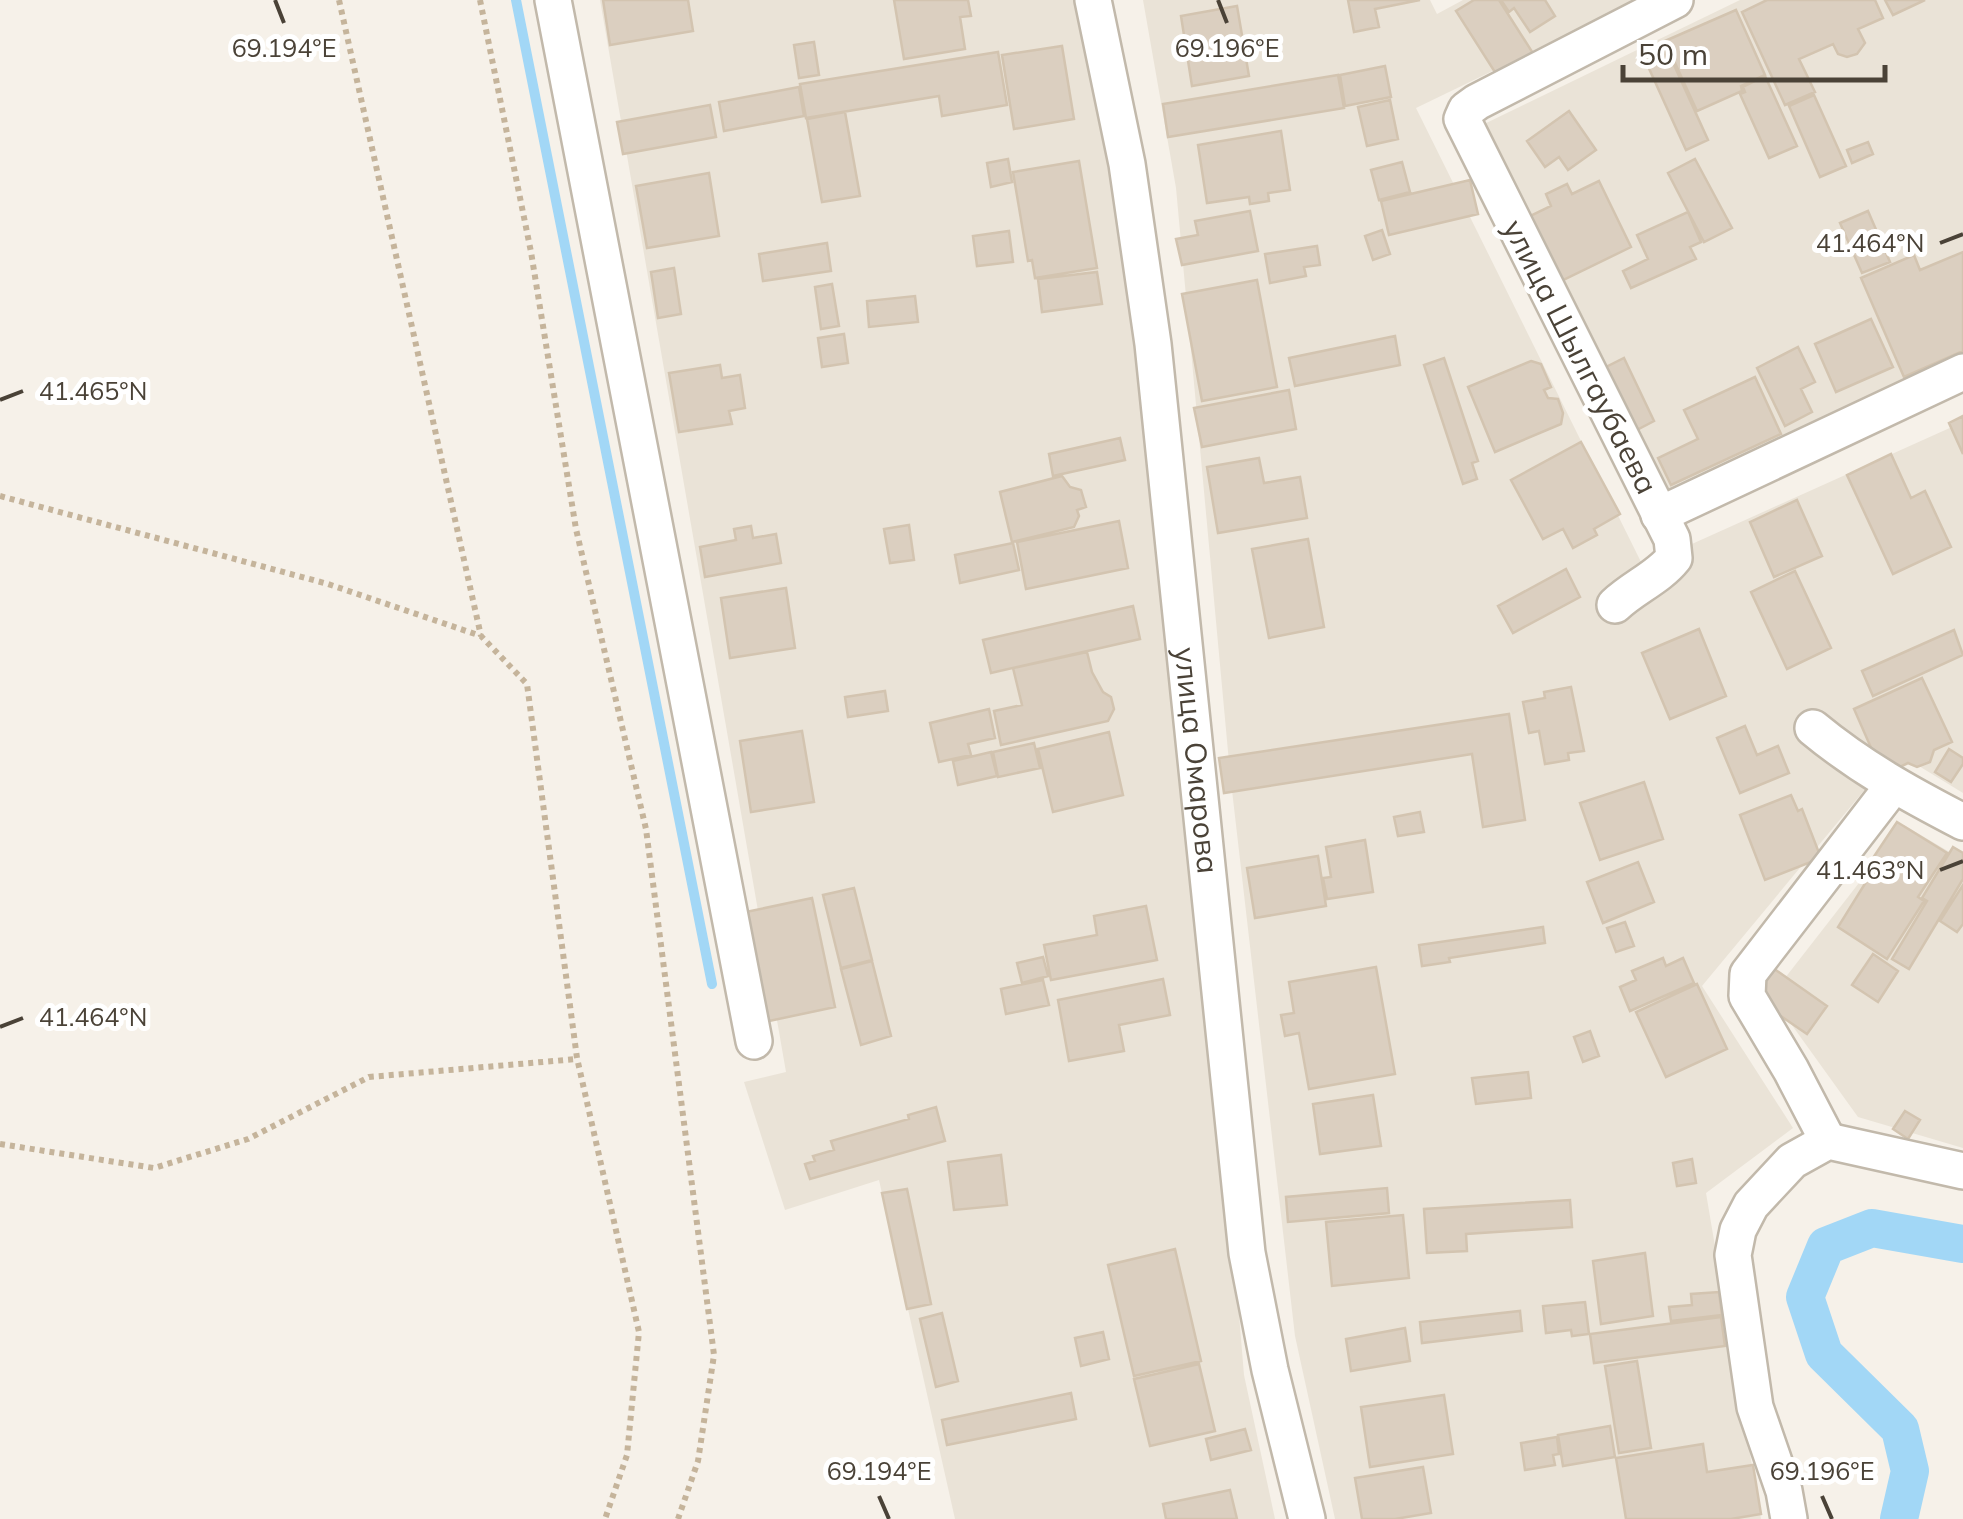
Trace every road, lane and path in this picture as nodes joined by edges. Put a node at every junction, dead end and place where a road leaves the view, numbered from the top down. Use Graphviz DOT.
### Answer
graph roads {
  1 [pos="339,0"];
  2 [pos="480,0"];
  3 [pos="554,0"];
  4 [pos="1092,0"];
  5 [pos="1675,0"];
  6 [pos="1963,372"];
  7 [pos="0,496"];
  8 [pos="1660,515"];
  9 [pos="1615,605"];
  10 [pos="481,636"];
  11 [pos="1813,728"];
  12 [pos="1892,786"];
  13 [pos="1963,822"];
  14 [pos="754,1041"];
  15 [pos="577,1058"];
  16 [pos="1828,1140"];
  17 [pos="0,1144"];
  18 [pos="1963,1171"];
  19 [pos="605,1519"];
  20 [pos="678,1519"];
  21 [pos="1307,1519"];
  22 [pos="1789,1519"];
  1 -- 10 [label="path"];
  2 -- 20 [label="path"];
  3 -- 14 [label="street"];
  4 -- 21 [label="street, улица Омарова"];
  5 -- 8 [label="street, улица Шылгаубаева"];
  6 -- 8 [label="street, улица Шылгаубаева"];
  7 -- 10 [label="path"];
  8 -- 9 [label="street"];
  10 -- 15 [label="path"];
  11 -- 12 [label="street"];
  12 -- 13 [label="street"];
  12 -- 16 [label="street"];
  15 -- 17 [label="path"];
  15 -- 19 [label="path"];
  16 -- 18 [label="street"];
  16 -- 22 [label="street"];
}
